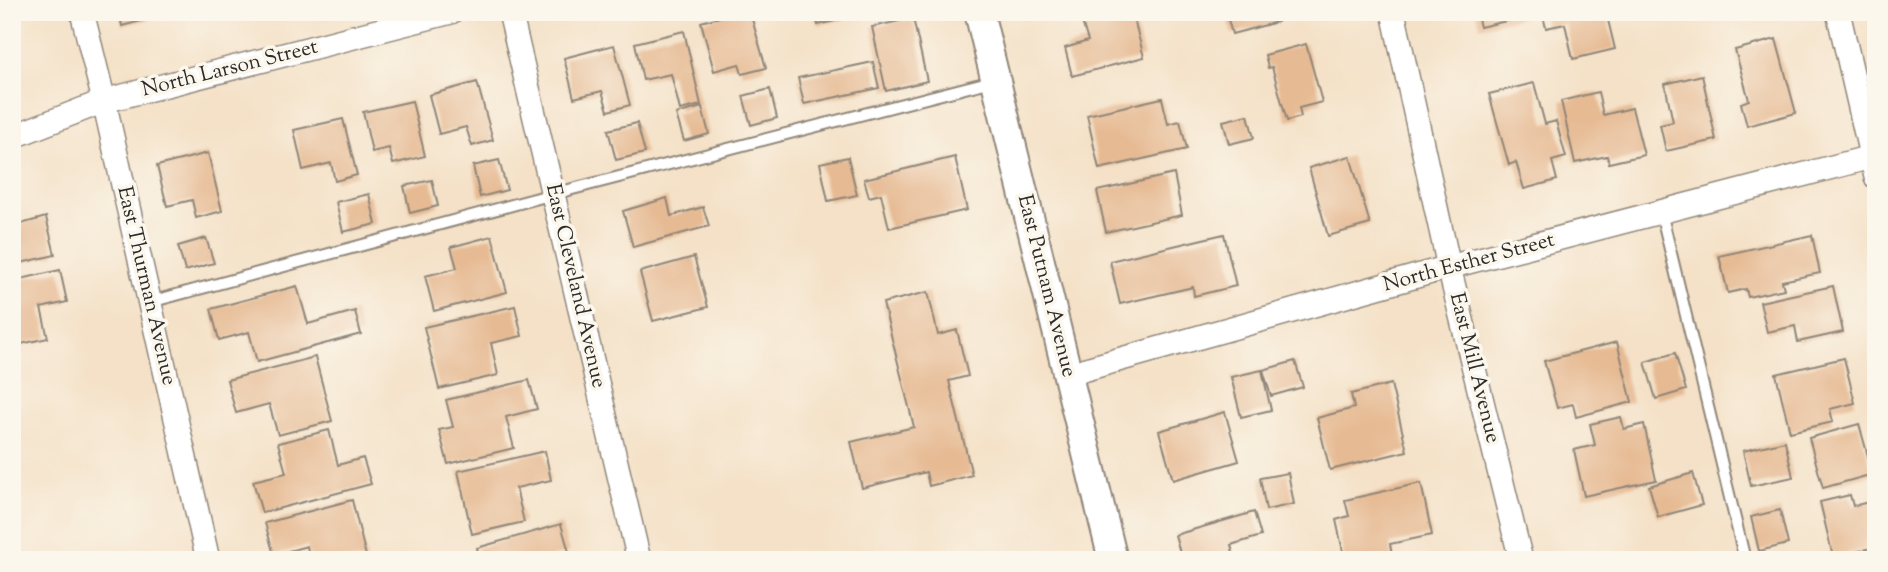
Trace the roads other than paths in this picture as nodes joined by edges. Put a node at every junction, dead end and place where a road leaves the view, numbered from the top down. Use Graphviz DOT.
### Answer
graph roads {
  1 [pos="82,12"];
  2 [pos="451,12"];
  3 [pos="510,12"];
  4 [pos="979,12"];
  5 [pos="1392,12"];
  6 [pos="1838,12"];
  7 [pos="996,80"];
  8 [pos="104,101"];
  9 [pos="12,137"];
  10 [pos="1873,167"];
  11 [pos="553,194"];
  12 [pos="1661,212"];
  13 [pos="1449,267"];
  14 [pos="150,302"];
  15 [pos="1068,374"];
  16 [pos="208,560"];
  17 [pos="639,560"];
  18 [pos="1114,560"];
  19 [pos="1521,560"];
  20 [pos="1745,560"];
  1 -- 8 [label="street, East Thurman Avenue"];
  2 -- 8 [label="street, North Larson Street"];
  3 -- 11 [label="street, East Cleveland Avenue"];
  4 -- 7 [label="street, East Putnam Avenue"];
  5 -- 13 [label="street, East Mill Avenue"];
  6 -- 10 [label="street"];
  7 -- 11 [label="lane"];
  7 -- 15 [label="street, East Putnam Avenue"];
  8 -- 9 [label="street, North Larson Street"];
  8 -- 14 [label="street, East Thurman Avenue"];
  10 -- 12 [label="street, North Esther Street"];
  11 -- 14 [label="lane"];
  11 -- 17 [label="street, East Cleveland Avenue"];
  12 -- 13 [label="street, North Esther Street"];
  12 -- 20 [label="lane"];
  13 -- 15 [label="street, North Esther Street"];
  13 -- 19 [label="street, East Mill Avenue"];
  14 -- 16 [label="street, East Thurman Avenue"];
  15 -- 18 [label="street, East Putnam Avenue"];
}
